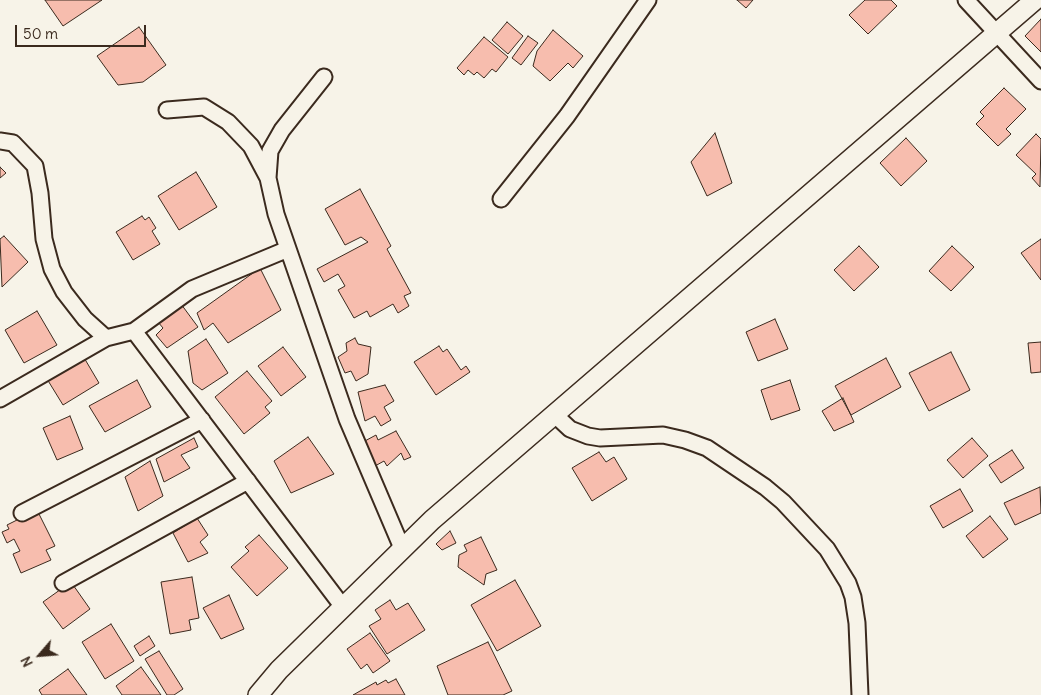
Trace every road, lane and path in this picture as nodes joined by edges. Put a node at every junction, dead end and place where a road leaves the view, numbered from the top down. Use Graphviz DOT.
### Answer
graph roads {
  1 [pos="648,0"];
  2 [pos="966,0"];
  3 [pos="1035,0"];
  4 [pos="995,34"];
  5 [pos="324,77"];
  6 [pos="1041,81"];
  7 [pos="167,110"];
  8 [pos="0,141"];
  9 [pos="268,178"];
  10 [pos="501,199"];
  11 [pos="288,249"];
  12 [pos="134,331"];
  13 [pos="106,338"];
  14 [pos="0,399"];
  15 [pos="555,416"];
  16 [pos="202,420"];
  17 [pos="248,481"];
  18 [pos="22,513"];
  19 [pos="402,548"];
  20 [pos="63,583"];
  21 [pos="343,607"];
  22 [pos="258,695"];
  23 [pos="860,695"];
  1 -- 10 [label="street"];
  2 -- 4 [label="street"];
  3 -- 4 [label="street"];
  4 -- 6 [label="street"];
  4 -- 15 [label="street"];
  5 -- 9 [label="street"];
  7 -- 9 [label="street"];
  8 -- 13 [label="street"];
  9 -- 11 [label="street"];
  11 -- 12 [label="street"];
  11 -- 19 [label="street"];
  12 -- 13 [label="street"];
  12 -- 16 [label="street"];
  13 -- 14 [label="street"];
  15 -- 19 [label="street"];
  15 -- 23 [label="street"];
  16 -- 17 [label="street"];
  16 -- 18 [label="street"];
  17 -- 20 [label="street"];
  17 -- 21 [label="street"];
  19 -- 21 [label="street"];
  21 -- 22 [label="street"];
}
